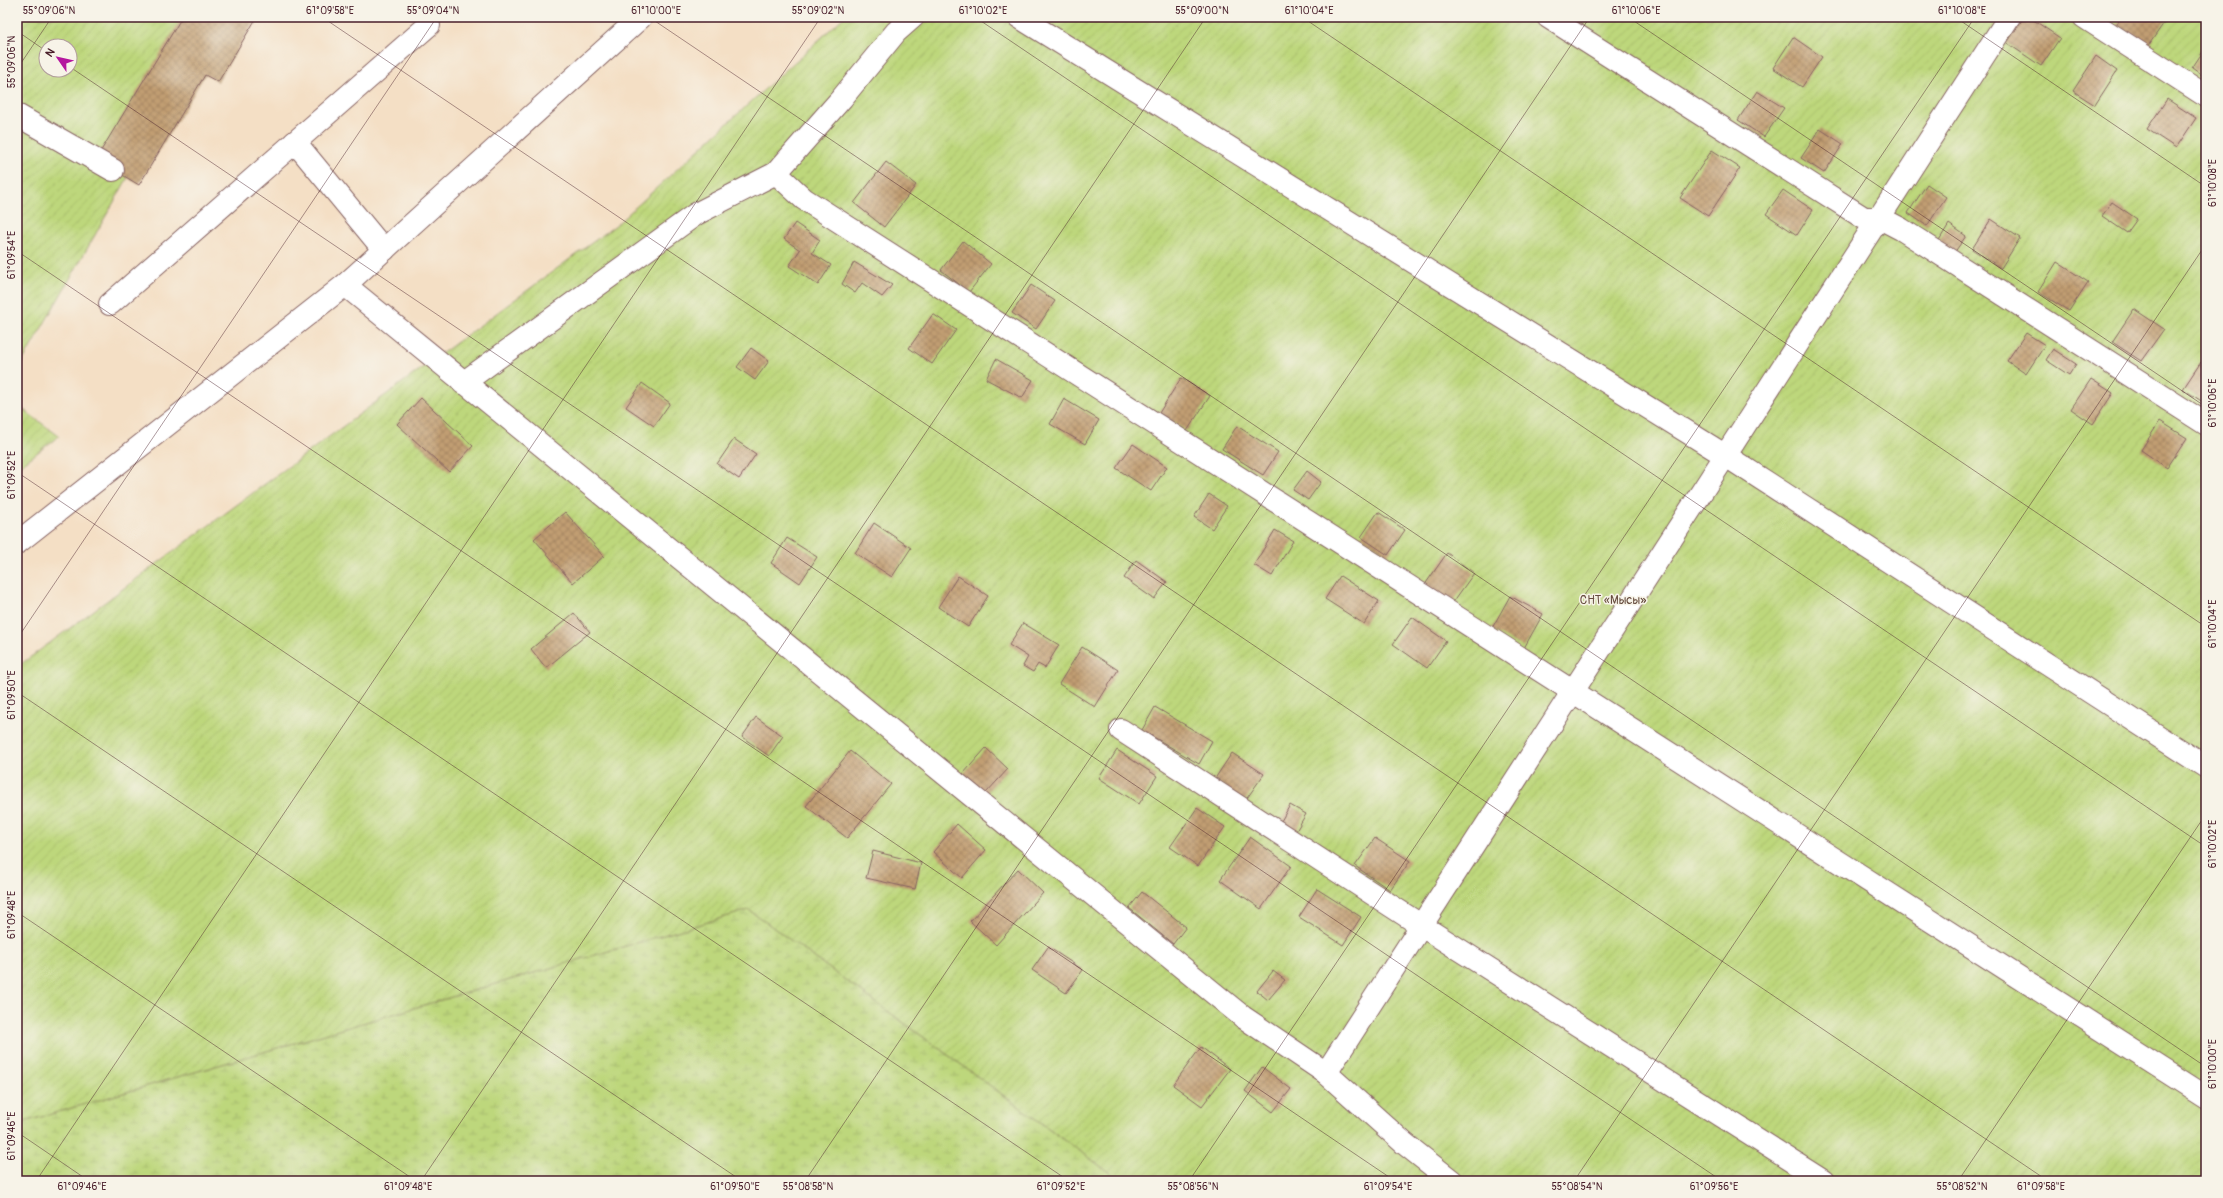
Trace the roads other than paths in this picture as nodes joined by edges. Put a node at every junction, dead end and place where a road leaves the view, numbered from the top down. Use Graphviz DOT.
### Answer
graph roads {
  1 [pos="641,17"];
  2 [pos="913,17"];
  3 [pos="1019,17"];
  4 [pos="1548,17"];
  5 [pos="2009,17"];
  6 [pos="2084,17"];
  7 [pos="429,25"];
  8 [pos="2206,96"];
  9 [pos="17,115"];
  10 [pos="295,142"];
  11 [pos="113,170"];
  12 [pos="776,173"];
  13 [pos="1880,218"];
  14 [pos="384,250"];
  15 [pos="345,285"];
  16 [pos="110,304"];
  17 [pos="463,383"];
  18 [pos="2206,424"];
  19 [pos="1726,456"];
  20 [pos="17,543"];
  21 [pos="1571,692"];
  22 [pos="1121,730"];
  23 [pos="2206,767"];
  24 [pos="1422,926"];
  25 [pos="1326,1073"];
  26 [pos="2206,1098"];
  27 [pos="1452,1181"];
  28 [pos="1823,1181"];
  1 -- 14 [label="main road"];
  2 -- 12 [label="main road"];
  3 -- 19 [label="main road"];
  4 -- 13 [label="main road"];
  5 -- 13 [label="main road"];
  6 -- 8 [label="main road"];
  7 -- 10 [label="main road"];
  9 -- 11 [label="main road"];
  10 -- 14 [label="main road"];
  10 -- 16 [label="main road"];
  12 -- 17 [label="main road"];
  12 -- 21 [label="main road"];
  13 -- 18 [label="main road"];
  13 -- 19 [label="main road"];
  14 -- 15 [label="main road"];
  15 -- 17 [label="main road"];
  15 -- 20 [label="main road"];
  17 -- 25 [label="main road"];
  19 -- 21 [label="main road"];
  19 -- 23 [label="main road"];
  21 -- 24 [label="main road"];
  21 -- 26 [label="main road"];
  22 -- 24 [label="main road"];
  24 -- 25 [label="main road"];
  24 -- 28 [label="main road"];
  25 -- 27 [label="main road"];
}
